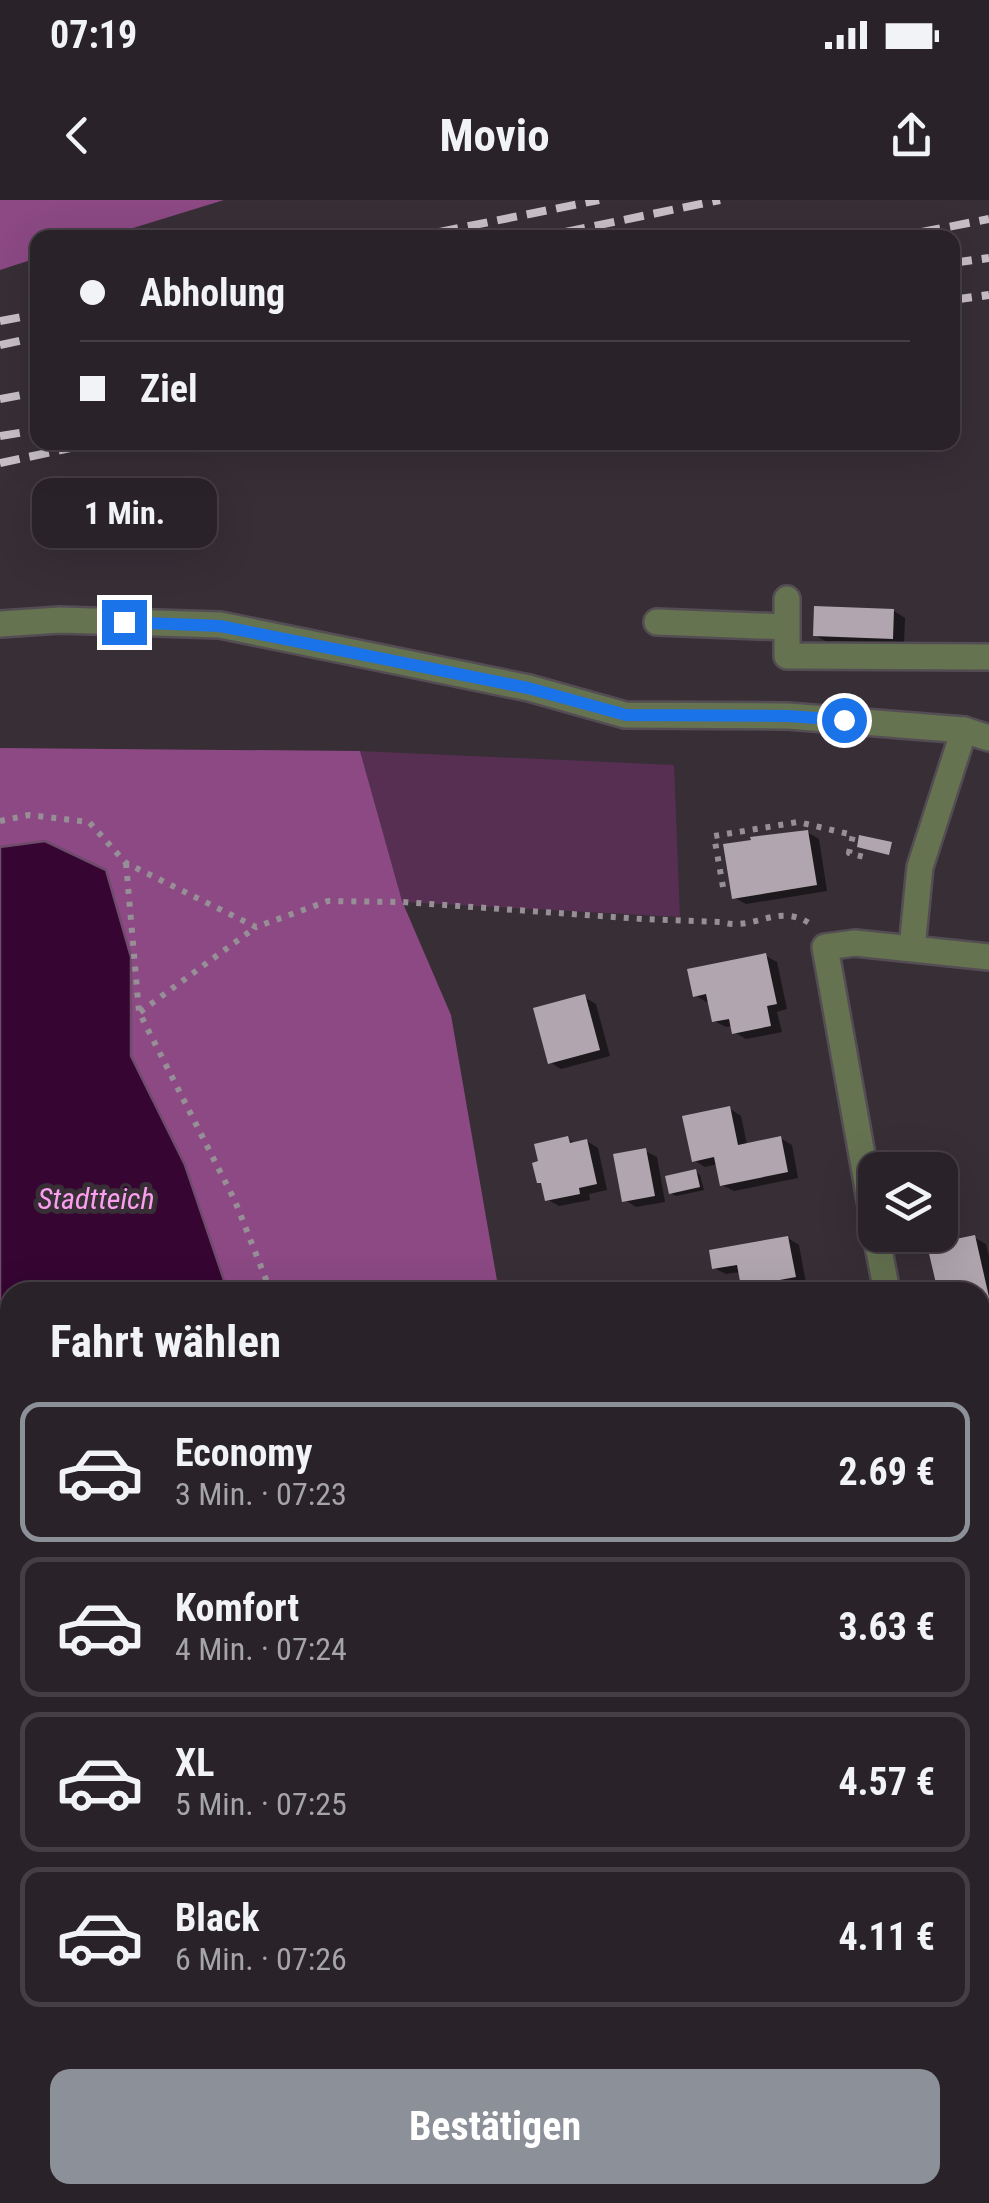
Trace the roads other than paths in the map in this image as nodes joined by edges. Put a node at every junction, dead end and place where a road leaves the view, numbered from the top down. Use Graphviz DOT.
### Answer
graph roads {
  1 [pos="787,600"];
  2 [pos="657,622"];
  3 [pos="0,624"];
  4 [pos="786,627"];
  5 [pos="989,656"];
  6 [pos="976,734"];
  7 [pos="912,948"];
  8 [pos="989,957"];
  9 [pos="862,1152"];
  10 [pos="880,1252"];
  11 [pos="885,1282"];
  1 -- 4 [label="street"];
  2 -- 4 [label="street"];
  3 -- 6 [label="street"];
  4 -- 5 [label="street"];
  6 -- 7 [label="street"];
  7 -- 8 [label="street"];
  7 -- 9 [label="street"];
  10 -- 11 [label="street"];
}
